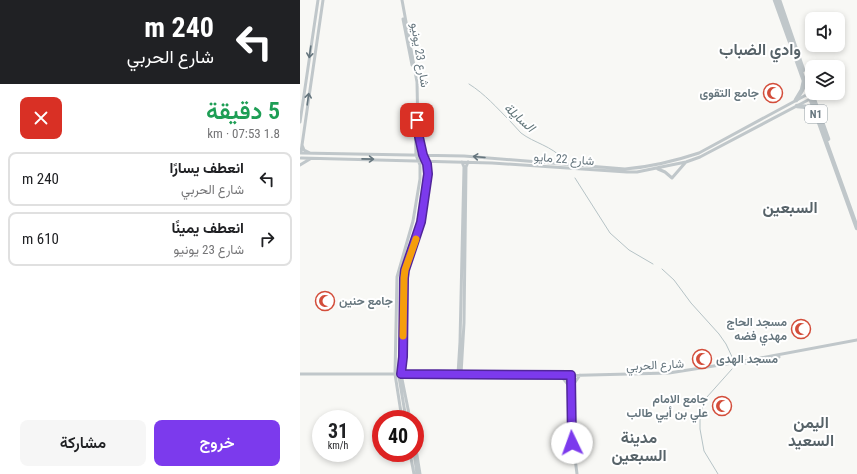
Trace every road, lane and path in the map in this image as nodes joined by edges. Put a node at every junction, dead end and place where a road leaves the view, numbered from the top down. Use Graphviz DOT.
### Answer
graph roads {
  1 [pos="318,0"];
  2 [pos="323,0"];
  3 [pos="401,0"];
  4 [pos="775,0"];
  5 [pos="779,0"];
  6 [pos="313,34"];
  7 [pos="318,35"];
  8 [pos="790,37"];
  9 [pos="804,79"];
  10 [pos="416,82"];
  11 [pos="805,83"];
  12 [pos="805,96"];
  13 [pos="796,100"];
  14 [pos="808,100"];
  15 [pos="810,100"];
  16 [pos="797,106"];
  17 [pos="815,112"];
  18 [pos="769,118"];
  19 [pos="300,122"];
  20 [pos="740,134"];
  21 [pos="301,143"];
  22 [pos="301,152"];
  23 [pos="312,154"];
  24 [pos="416,155"];
  25 [pos="423,155"];
  26 [pos="301,158"];
  27 [pos="314,158"];
  28 [pos="418,160"];
  29 [pos="426,161"];
  30 [pos="462,162"];
  31 [pos="468,162"];
  32 [pos="686,162"];
  33 [pos="671,163"];
  34 [pos="562,164"];
  35 [pos="300,165"];
  36 [pos="571,165"];
  37 [pos="465,167"];
  38 [pos="566,168"];
  39 [pos="657,168"];
  40 [pos="577,170"];
  41 [pos="420,179"];
  42 [pos="427,179"];
  43 [pos="423,191"];
  44 [pos="857,220"];
  45 [pos="857,228"];
  46 [pos="857,340"];
  47 [pos="400,349"];
  48 [pos="395,367"];
  49 [pos="400,369"];
  50 [pos="300,374"];
  51 [pos="395,374"];
  52 [pos="410,374"];
  53 [pos="460,374"];
  54 [pos="571,375"];
  55 [pos="580,375"];
  56 [pos="400,376"];
  57 [pos="561,376"];
  58 [pos="403,384"];
  59 [pos="396,385"];
  60 [pos="571,388"];
  61 [pos="403,406"];
  62 [pos="400,410"];
  63 [pos="404,410"];
  64 [pos="408,410"];
  65 [pos="412,462"];
  66 [pos="417,462"];
  67 [pos="415,464"];
  68 [pos="414,474"];
  69 [pos="418,474"];
  70 [pos="577,474"];
  1 -- 6 [label="street"];
  2 -- 7 [label="street"];
  3 -- 10 [label="street, شارع 23 يونيو"];
  4 -- 8 [label="highway, N1"];
  5 -- 8 [label="highway, N1"];
  6 -- 7 [label="street"];
  6 -- 19 [label="street, one-way"];
  21 -- 7 [label="street, one-way"];
  8 -- 9 [label="highway, N1"];
  8 -- 44 [label="highway, N1"];
  9 -- 11 [label="highway, N1"];
  9 -- 13 [label="highway"];
  10 -- 24 [label="street, شارع 23 يونيو"];
  10 -- 25 [label="street, شارع 23 يونيو"];
  12 -- 13 [label="street, شارع 22 مايو"];
  13 -- 18 [label="street, شارع 22 مايو"];
  14 -- 16 [label="street, شارع 22 مايو"];
  15 -- 17 [label="highway, N1"];
  16 -- 17 [label="highway"];
  16 -- 18 [label="street, شارع 22 مايو"];
  17 -- 45 [label="highway, N1"];
  18 -- 20 [label="street, شارع 22 مايو"];
  20 -- 32 [label="street, شارع 22 مايو"];
  20 -- 33 [label="street, شارع 22 مايو"];
  21 -- 22 [label="street"];
  21 -- 23 [label="street"];
  22 -- 23 [label="street, شارع 22 مايو"];
  22 -- 26 [label="street"];
  23 -- 24 [label="street, شارع 22 مايو"];
  24 -- 25 [label="street, شارع 22 مايو"];
  24 -- 28 [label="street, شارع 23 يونيو"];
  25 -- 29 [label="street, شارع 23 يونيو"];
  34 -- 25 [label="street, شارع 22 مايو, one-way"];
  26 -- 27 [label="street, شارع 22 مايو"];
  27 -- 28 [label="street, شارع 22 مايو, one-way"];
  27 -- 35 [label="street"];
  28 -- 29 [label="street, شارع 22 مايو"];
  28 -- 41 [label="street, شارع 23 يونيو"];
  29 -- 30 [label="street, شارع 22 مايو"];
  29 -- 42 [label="street, شارع 23 يونيو"];
  30 -- 31 [label="street, شارع 22 مايو"];
  30 -- 37 [label="street"];
  31 -- 37 [label="street"];
  31 -- 38 [label="street, شارع 22 مايو"];
  32 -- 33 [label="street, شارع 22 مايو"];
  32 -- 39 [label="street"];
  33 -- 36 [label="street, شارع 22 مايو"];
  33 -- 39 [label="street, شارع 22 مايو"];
  34 -- 36 [label="street, شارع 22 مايو"];
  34 -- 38 [label="street"];
  36 -- 40 [label="street"];
  37 -- 53 [label="street"];
  38 -- 40 [label="street, شارع 22 مايو"];
  39 -- 40 [label="street, شارع 22 مايو"];
  41 -- 43 [label="street"];
  41 -- 48 [label="street, شارع 23 يونيو"];
  42 -- 43 [label="street"];
  42 -- 49 [label="street, شارع 23 يونيو"];
  43 -- 47 [label="street"];
  46 -- 55 [label="street, شارع الحربي"];
  47 -- 48 [label="street"];
  47 -- 49 [label="street"];
  48 -- 51 [label="street, شارع 23 يونيو"];
  49 -- 56 [label="street, شارع 23 يونيو"];
  50 -- 51 [label="street, شارع الحربي"];
  51 -- 56 [label="street, شارع الحربي"];
  51 -- 59 [label="street, شارع 23 يونيو"];
  52 -- 53 [label="street, شارع الحربي"];
  52 -- 56 [label="street, شارع الحربي"];
  52 -- 57 [label="street, شارع الحربي"];
  53 -- 57 [label="street, شارع الحربي"];
  54 -- 55 [label="street, شارع الحربي"];
  54 -- 57 [label="street, شارع الحربي"];
  54 -- 60 [label="street"];
  55 -- 60 [label="street"];
  56 -- 58 [label="street, شارع 23 يونيو"];
  56 -- 61 [label="street"];
  57 -- 60 [label="street"];
  58 -- 61 [label="street"];
  58 -- 64 [label="street, شارع 23 يونيو"];
  59 -- 61 [label="street"];
  59 -- 62 [label="street, شارع 23 يونيو"];
  60 -- 70 [label="street"];
  61 -- 63 [label="street"];
  65 -- 68 [label="street"];
  66 -- 69 [label="street"];
  67 -- 69 [label="street"];
}
